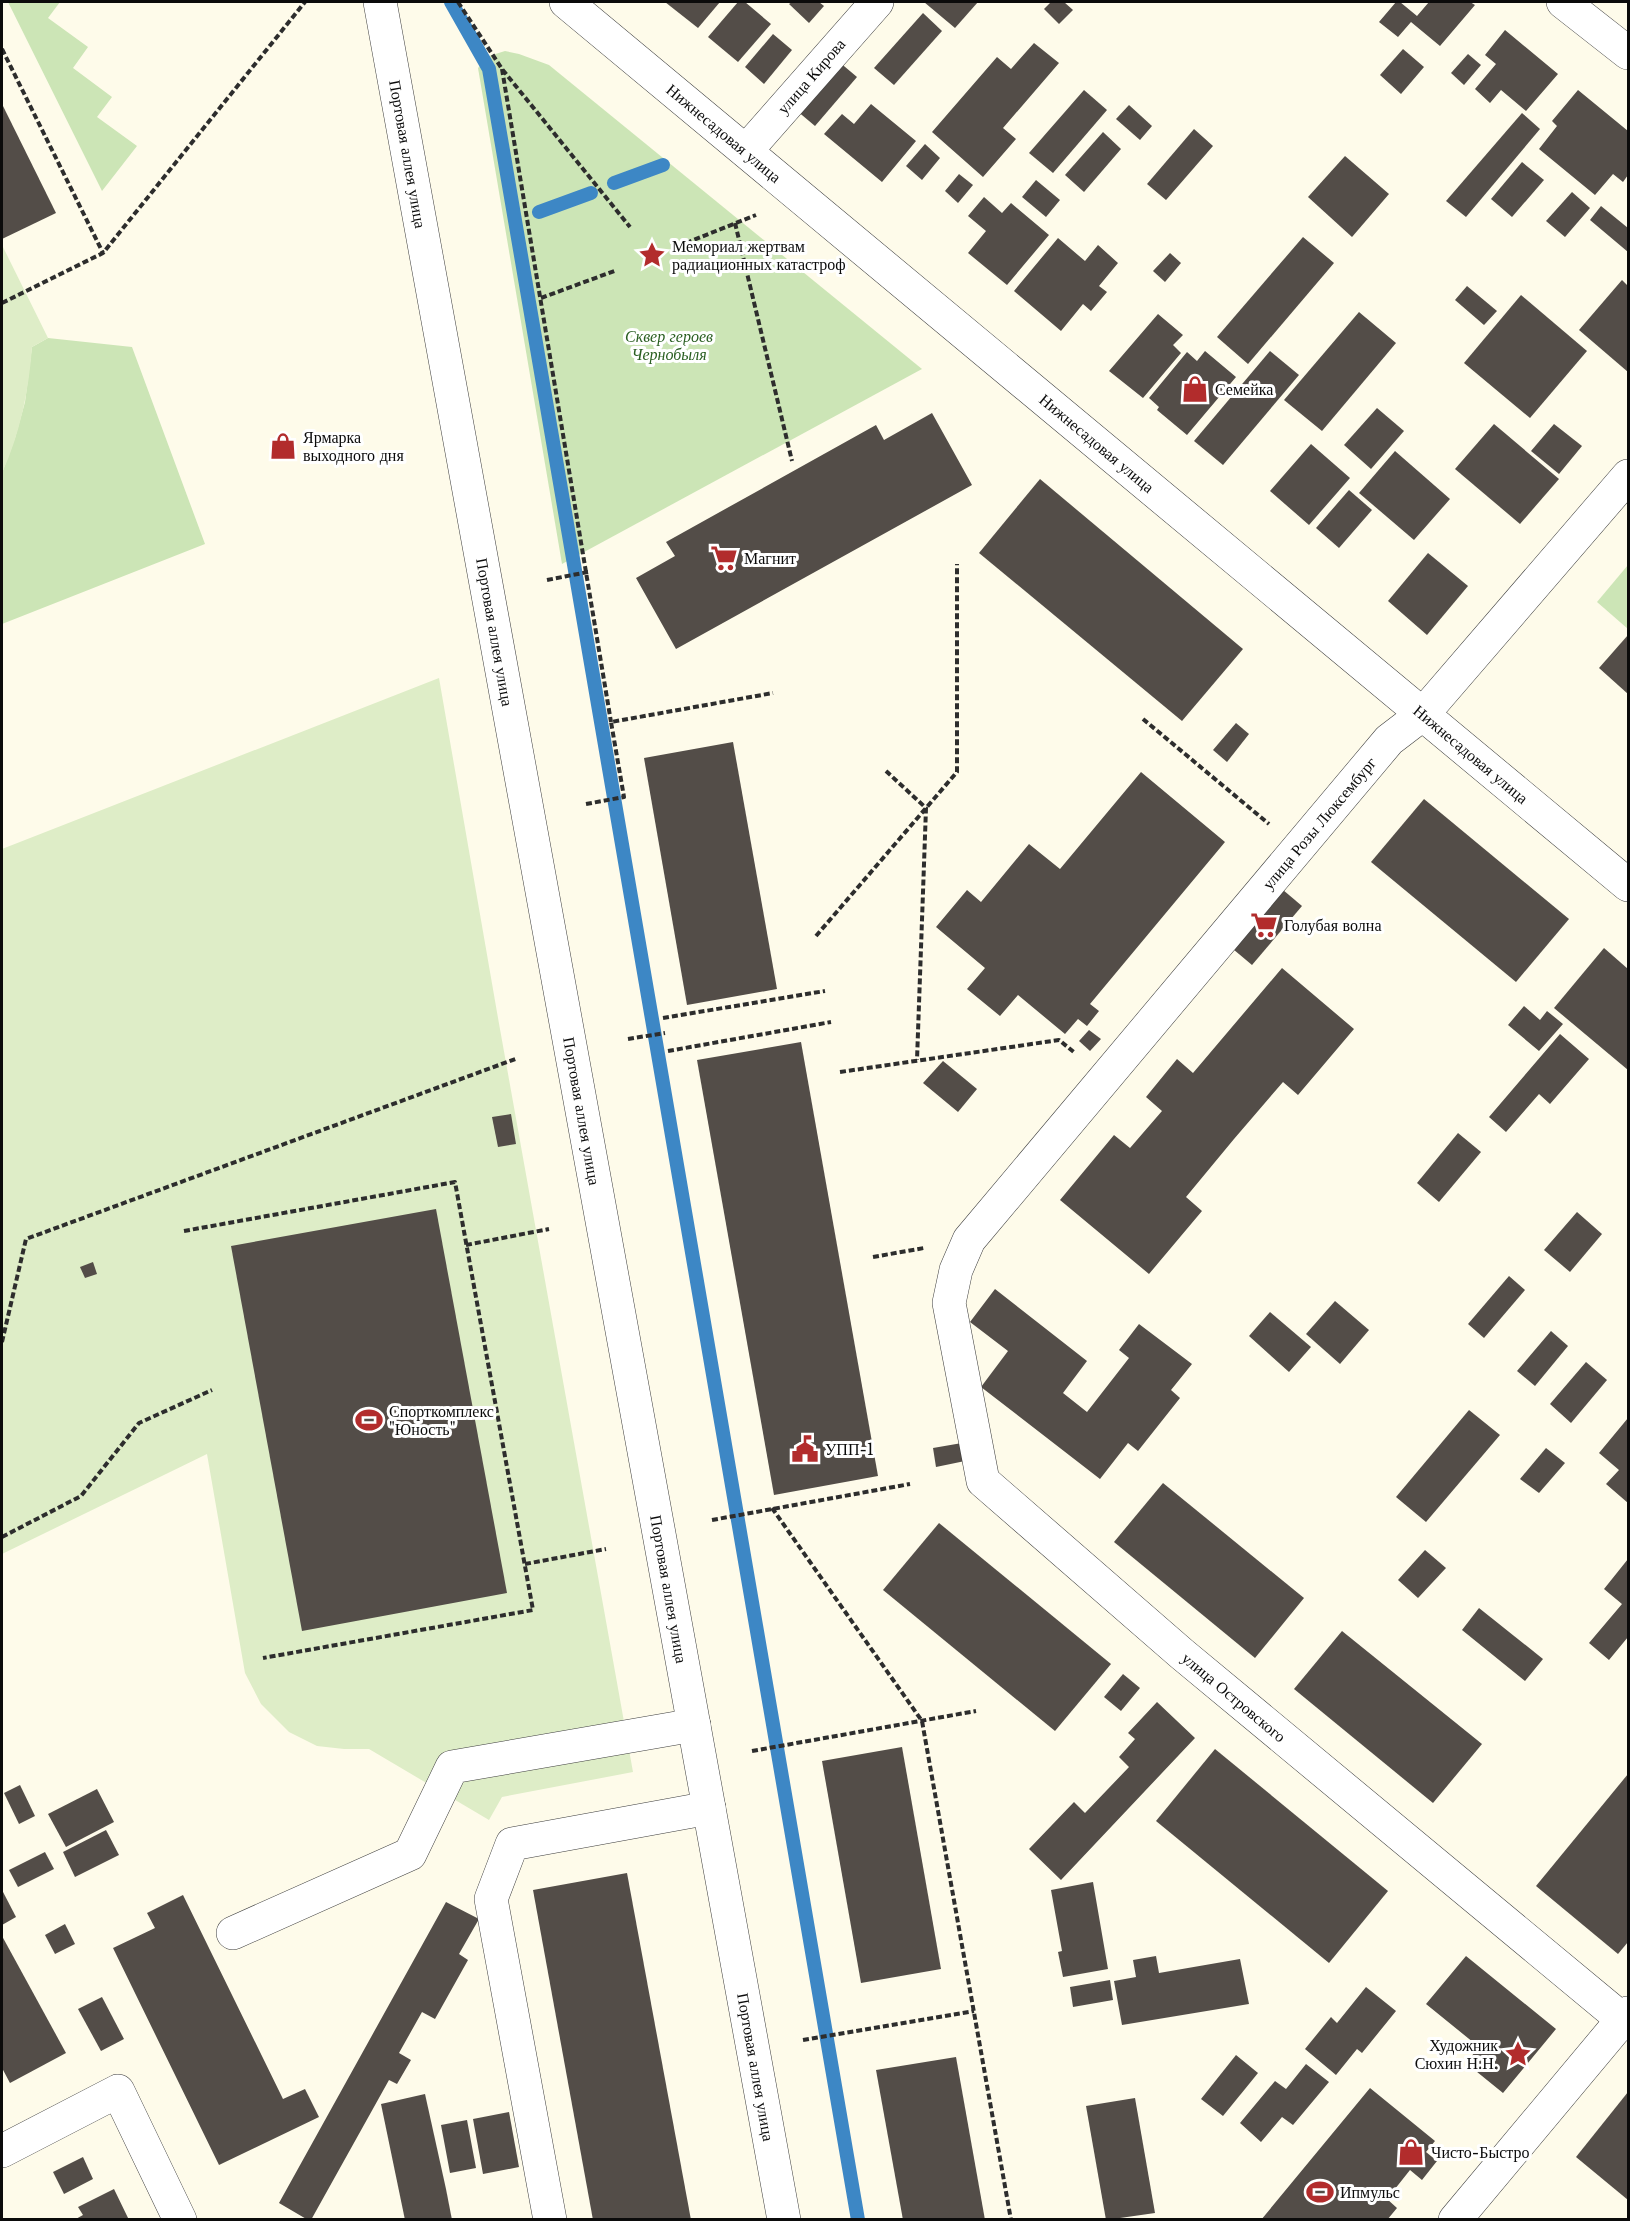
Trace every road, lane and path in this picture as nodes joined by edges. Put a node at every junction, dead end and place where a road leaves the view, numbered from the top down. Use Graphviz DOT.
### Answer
graph roads {
  1 [pos="305,2"];
  2 [pos="380,2"];
  3 [pos="458,2"];
  4 [pos="566,2"];
  5 [pos="877,2"];
  6 [pos="1563,2"];
  7 [pos="2,49"];
  8 [pos="1629,53"];
  9 [pos="502,69"];
  10 [pos="746,152"];
  11 [pos="756,215"];
  12 [pos="735,223"];
  13 [pos="630,227"];
  14 [pos="686,243"];
  15 [pos="103,253"];
  16 [pos="617,270"];
  17 [pos="541,298"];
  18 [pos="2,303"];
  19 [pos="792,461"];
  20 [pos="1629,476"];
  21 [pos="957,564"];
  22 [pos="585,573"];
  23 [pos="547,580"];
  24 [pos="773,693"];
  25 [pos="1423,714"];
  26 [pos="1143,719"];
  27 [pos="611,722"];
  28 [pos="886,771"];
  29 [pos="586,804"];
  30 [pos="926,808"];
  31 [pos="1272,826"];
  32 [pos="1629,885"];
  33 [pos="816,936"];
  34 [pos="825,991"];
  35 [pos="663,1018"];
  36 [pos="831,1023"];
  37 [pos="665,1033"];
  38 [pos="628,1039"];
  39 [pos="668,1051"];
  40 [pos="518,1058"];
  41 [pos="1082,1059"];
  42 [pos="917,1060"];
  43 [pos="840,1072"];
  44 [pos="549,1229"];
  45 [pos="184,1231"];
  46 [pos="466,1245"];
  47 [pos="949,1303"];
  48 [pos="2,1342"];
  49 [pos="212,1390"];
  50 [pos="910,1484"];
  51 [pos="772,1508"];
  52 [pos="712,1520"];
  53 [pos="2,1537"];
  54 [pos="606,1549"];
  55 [pos="525,1564"];
  56 [pos="263,1659"];
  57 [pos="976,1711"];
  58 [pos="922,1721"];
  59 [pos="694,1725"];
  60 [pos="752,1751"];
  61 [pos="709,1808"];
  62 [pos="233,1933"];
  63 [pos="974,2011"];
  64 [pos="1627,2019"];
  65 [pos="803,2040"];
  66 [pos="2,2151"];
  67 [pos="180,2220"];
  68 [pos="550,2220"];
  69 [pos="784,2220"];
  70 [pos="1011,2220"];
  71 [pos="1455,2220"];
  1 -- 15 [label="path"];
  2 -- 59 [label="street, Портовая аллея улица"];
  3 -- 9 [label="path"];
  4 -- 10 [label="street, Нижнесадовая улица"];
  5 -- 10 [label="street, улица Кирова"];
  6 -- 8 [label="street"];
  7 -- 15 [label="path"];
  9 -- 13 [label="path"];
  9 -- 17 [label="path"];
  10 -- 25 [label="street, Нижнесадовая улица"];
  11 -- 12 [label="path"];
  12 -- 14 [label="path"];
  12 -- 19 [label="path"];
  15 -- 18 [label="path"];
  16 -- 17 [label="path"];
  17 -- 22 [label="path"];
  20 -- 25 [label="street, улица Розы Люксембург"];
  21 -- 30 [label="path"];
  22 -- 23 [label="path"];
  22 -- 27 [label="path"];
  24 -- 27 [label="path"];
  25 -- 32 [label="street, Нижнесадовая улица"];
  25 -- 47 [label="street, улица Розы Люксембург"];
  26 -- 31 [label="path"];
  27 -- 29 [label="path"];
  28 -- 30 [label="path"];
  30 -- 33 [label="path"];
  30 -- 42 [label="path"];
  34 -- 35 [label="path"];
  36 -- 39 [label="path"];
  37 -- 38 [label="path"];
  40 -- 48 [label="path"];
  41 -- 42 [label="path"];
  42 -- 43 [label="path"];
  44 -- 46 [label="path"];
  45 -- 46 [label="path"];
  46 -- 55 [label="path"];
  47 -- 64 [label="street, улица Островского"];
  49 -- 53 [label="path"];
  50 -- 51 [label="path"];
  51 -- 52 [label="path"];
  51 -- 58 [label="path"];
  54 -- 55 [label="path"];
  55 -- 56 [label="path"];
  57 -- 58 [label="path"];
  58 -- 60 [label="path"];
  58 -- 63 [label="path"];
  59 -- 61 [label="street, Портовая аллея улица"];
  59 -- 62 [label="street"];
  61 -- 68 [label="street"];
  61 -- 69 [label="street, Портовая аллея улица"];
  63 -- 65 [label="path"];
  63 -- 70 [label="path"];
  64 -- 71 [label="street"];
  66 -- 67 [label="street"];
}
